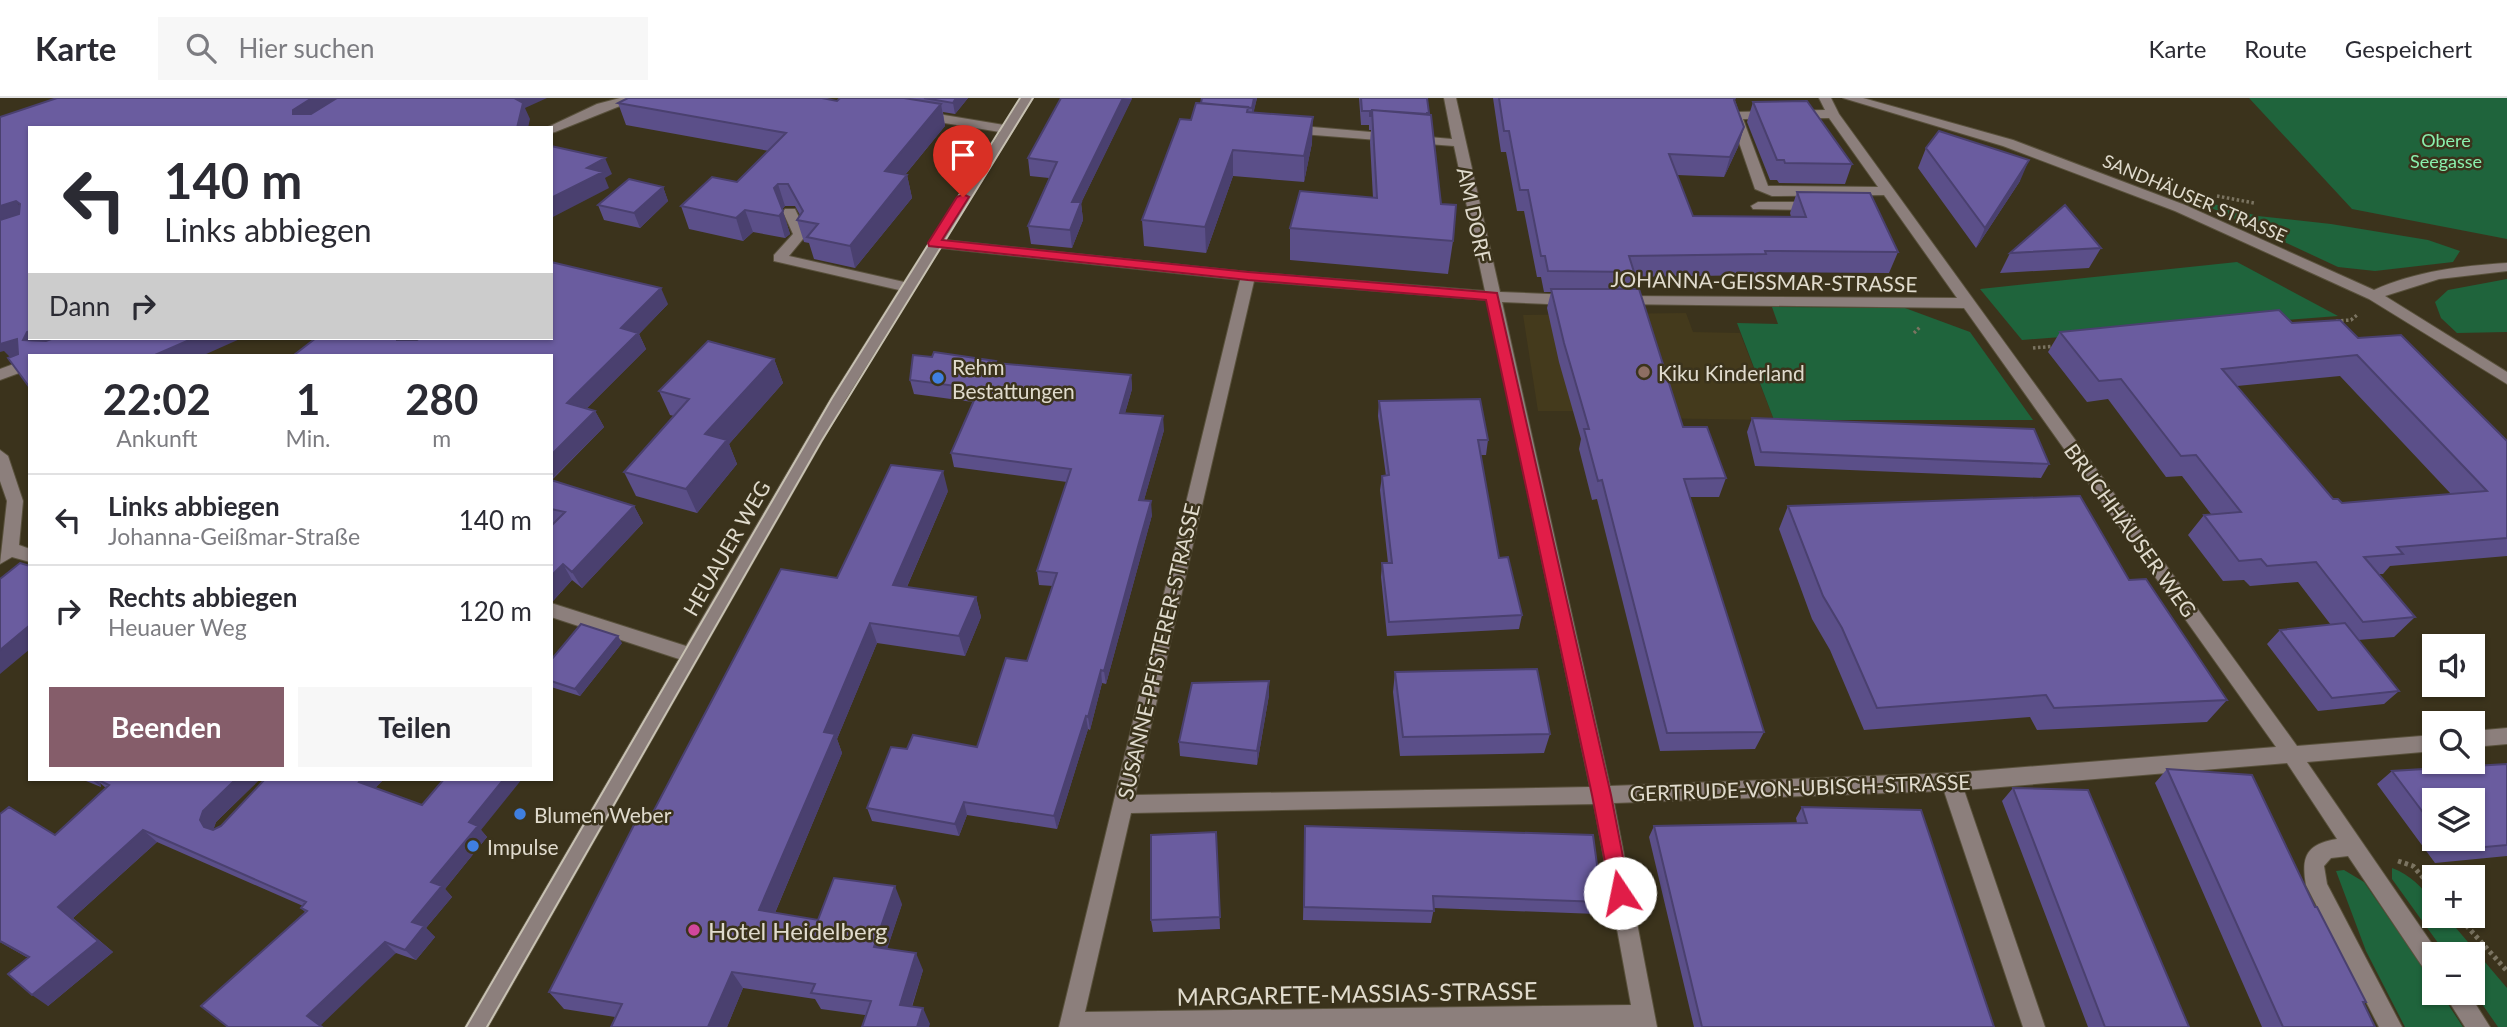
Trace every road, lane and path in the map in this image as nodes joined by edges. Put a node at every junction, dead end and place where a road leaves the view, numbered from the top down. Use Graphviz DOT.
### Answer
graph roads {
  1 [pos="589,98"];
  2 [pos="634,98"];
  3 [pos="1027,98"];
  4 [pos="1450,98"];
  5 [pos="1825,98"];
  6 [pos="1849,98"];
  7 [pos="601,107"];
  8 [pos="909,113"];
  9 [pos="1833,114"];
  10 [pos="553,128"];
  11 [pos="1274,128"];
  12 [pos="1007,129"];
  13 [pos="1460,143"];
  14 [pos="1889,201"];
  15 [pos="1758,206"];
  16 [pos="1828,206"];
  17 [pos="790,212"];
  18 [pos="934,243"];
  19 [pos="2507,267"];
  20 [pos="1248,276"];
  21 [pos="906,287"];
  22 [pos="1492,296"];
  23 [pos="2374,296"];
  24 [pos="1967,303"];
  25 [pos="2324,323"];
  26 [pos="2064,345"];
  27 [pos="2003,351"];
  28 [pos="28,364"];
  29 [pos="0,375"];
  30 [pos="2507,379"];
  31 [pos="0,456"];
  32 [pos="5,553"];
  33 [pos="28,556"];
  34 [pos="553,611"];
  35 [pos="690,655"];
  36 [pos="2507,736"];
  37 [pos="2485,738"];
  38 [pos="2422,744"];
  39 [pos="2292,755"];
  40 [pos="1951,782"];
  41 [pos="1602,795"];
  42 [pos="1122,804"];
  43 [pos="2352,846"];
  44 [pos="2469,928"];
  45 [pos="2422,948"];
  46 [pos="2507,971"];
  47 [pos="2463,1005"];
  48 [pos="1645,1022"];
  49 [pos="1071,1025"];
  50 [pos="476,1027"];
  51 [pos="2034,1027"];
  52 [pos="2391,1027"];
  53 [pos="2479,1027"];
  1 -- 7 [label="street"];
  2 -- 7 [label="street"];
  3 -- 12 [label="street, HEUAUER WEG"];
  4 -- 13 [label="street, AM DORF"];
  5 -- 9 [label="street, BRUCHHÄUSER WEG"];
  6 -- 23 [label="street, SANDHÄUSER STRASSE"];
  7 -- 10 [label="street"];
  8 -- 12 [label="street"];
  9 -- 14 [label="street, BRUCHHÄUSER WEG"];
  9 -- 14 [label="street"];
  11 -- 13 [label="street, AM DORF"];
  12 -- 18 [label="street, HEUAUER WEG"];
  13 -- 22 [label="street, AM DORF"];
  14 -- 24 [label="street, BRUCHHÄUSER WEG"];
  15 -- 16 [label="street"];
  17 -- 21 [label="street"];
  18 -- 20 [label="street, JOHANNA-GEISSMAR-STRASSE"];
  18 -- 21 [label="street, HEUAUER WEG"];
  19 -- 23 [label="street"];
  20 -- 22 [label="street, JOHANNA-GEISSMAR-STRASSE"];
  20 -- 42 [label="street, SUSANNE-PFISTERER-STRASSE"];
  21 -- 35 [label="street, HEUAUER WEG"];
  22 -- 24 [label="street, JOHANNA-GEISSMAR-STRASSE"];
  22 -- 41 [label="street, AM DORF"];
  23 -- 25 [label="path"];
  23 -- 30 [label="street, SANDHÄUSER STRASSE"];
  24 -- 27 [label="street, BRUCHHÄUSER WEG"];
  26 -- 27 [label="path"];
  27 -- 39 [label="street, BRUCHHÄUSER WEG"];
  28 -- 29 [label="street"];
  31 -- 32 [label="street"];
  32 -- 33 [label="street"];
  34 -- 35 [label="street"];
  35 -- 50 [label="street, HEUAUER WEG"];
  36 -- 37 [label="street"];
  38 -- 39 [label="street, GERTRUDE-VON-UBISCH-STRASSE"];
  39 -- 40 [label="street, GERTRUDE-VON-UBISCH-STRASSE"];
  39 -- 43 [label="street, BRUCHHÄUSER WEG"];
  40 -- 41 [label="street, GERTRUDE-VON-UBISCH-STRASSE"];
  40 -- 51 [label="street"];
  41 -- 42 [label="street, GERTRUDE-VON-UBISCH-STRASSE"];
  41 -- 48 [label="street, AM DORF"];
  42 -- 49 [label="street, SUSANNE-PFISTERER-STRASSE"];
  43 -- 45 [label="street, BRUCHHÄUSER WEG"];
  43 -- 52 [label="street"];
  44 -- 46 [label="path"];
  47 -- 53 [label="street"];
  48 -- 49 [label="street, MARGARETE-MASSIAS-STRASSE"];
}
